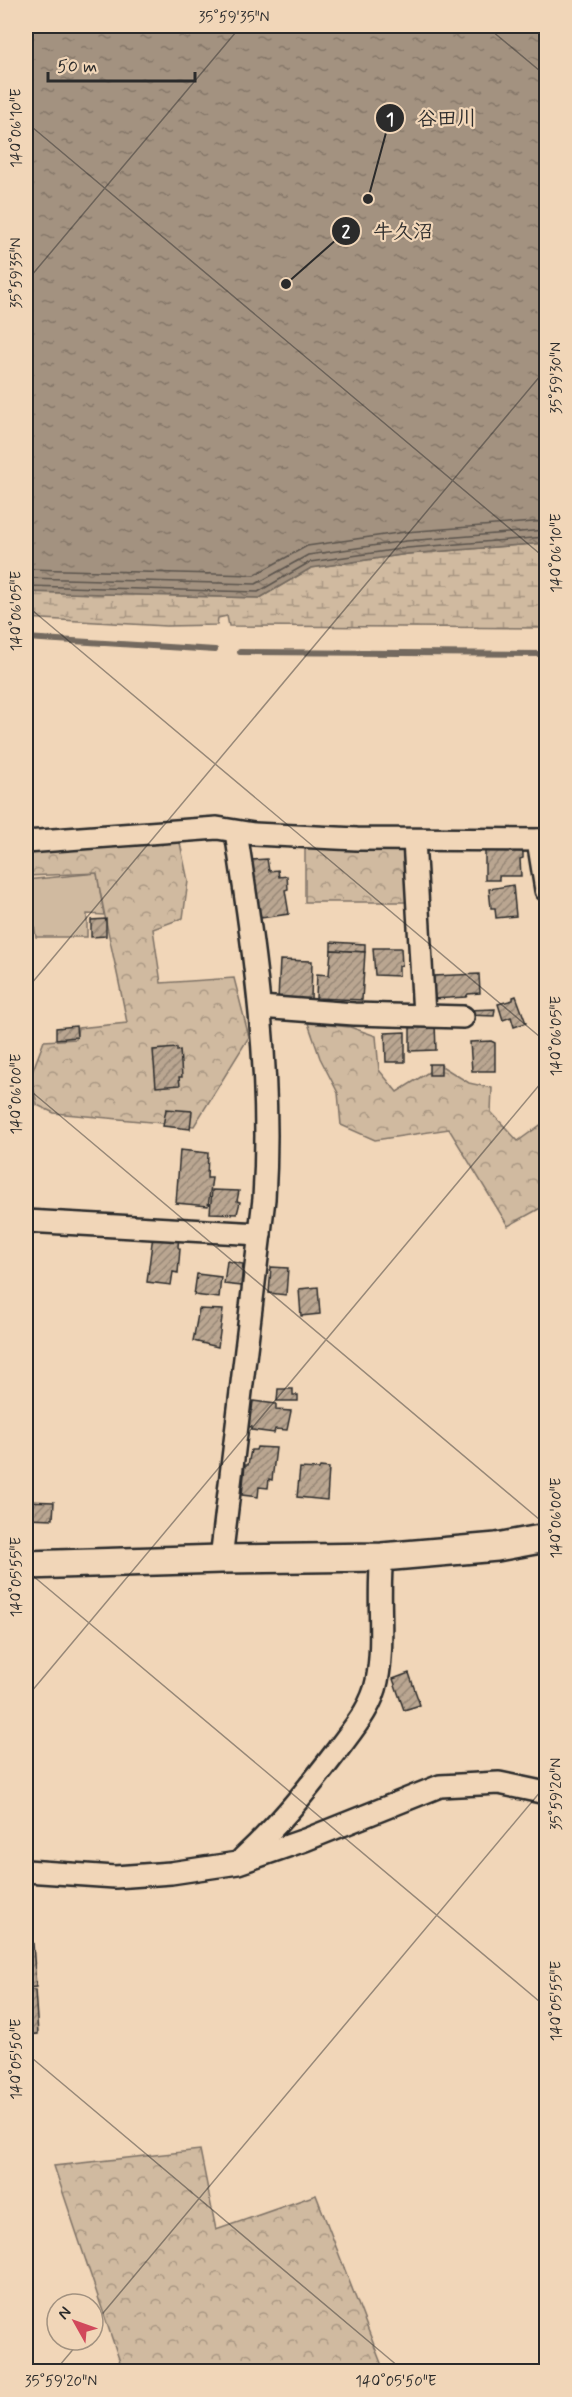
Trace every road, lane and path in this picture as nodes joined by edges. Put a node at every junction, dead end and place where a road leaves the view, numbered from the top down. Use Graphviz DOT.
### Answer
graph roads {
  1 [pos="236,832"];
  2 [pos="414,840"];
  3 [pos="542,840"];
  4 [pos="26,842"];
  5 [pos="546,890"];
  6 [pos="260,1007"];
  7 [pos="424,1015"];
  8 [pos="463,1017"];
  9 [pos="26,1221"];
  10 [pos="260,1234"];
  11 [pos="546,1538"];
  12 [pos="382,1557"];
  13 [pos="221,1559"];
  14 [pos="26,1565"];
  15 [pos="546,1792"];
  16 [pos="238,1863"];
  17 [pos="26,1871"];
  1 -- 2 [label="street"];
  1 -- 4 [label="street"];
  1 -- 6 [label="street"];
  2 -- 3 [label="street"];
  2 -- 7 [label="street"];
  3 -- 5 [label="street"];
  6 -- 7 [label="street"];
  6 -- 10 [label="street"];
  7 -- 8 [label="street"];
  9 -- 10 [label="street"];
  10 -- 13 [label="street"];
  11 -- 12 [label="street"];
  12 -- 13 [label="street"];
  12 -- 16 [label="street"];
  13 -- 14 [label="street"];
  15 -- 16 [label="street"];
  16 -- 17 [label="street"];
}
